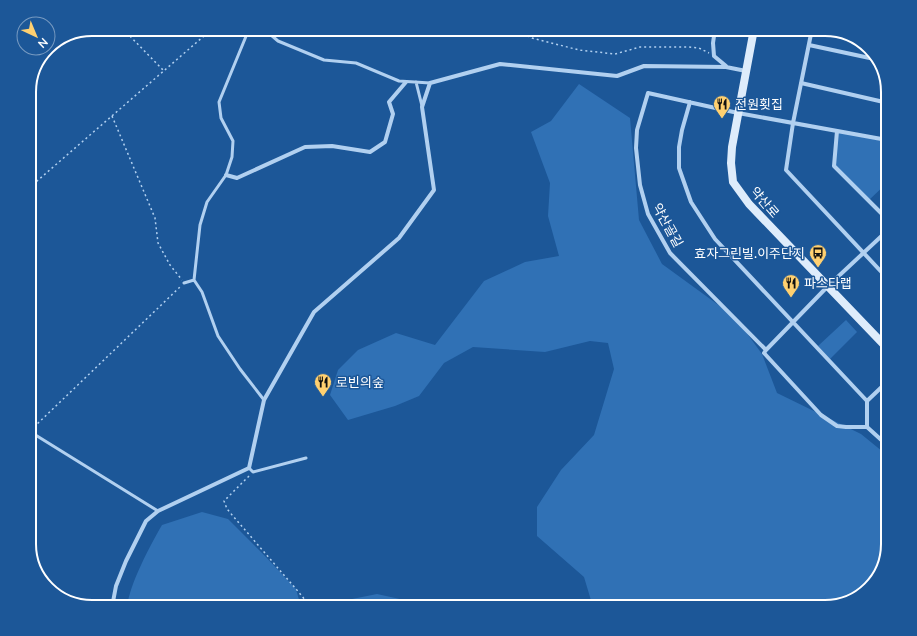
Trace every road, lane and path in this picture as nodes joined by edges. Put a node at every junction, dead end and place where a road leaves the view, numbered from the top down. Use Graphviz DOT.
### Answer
graph roads {
  1 [pos="130,36"];
  2 [pos="204,36"];
  3 [pos="246,36"];
  4 [pos="272,36"];
  5 [pos="528,36"];
  6 [pos="714,36"];
  7 [pos="753,36"];
  8 [pos="810,36"];
  9 [pos="808,45"];
  10 [pos="714,56"];
  11 [pos="869,58"];
  12 [pos="726,67"];
  13 [pos="164,71"];
  14 [pos="746,71"];
  15 [pos="406,82"];
  16 [pos="416,82"];
  17 [pos="430,83"];
  18 [pos="801,83"];
  19 [pos="881,101"];
  20 [pos="690,102"];
  21 [pos="422,107"];
  22 [pos="738,113"];
  23 [pos="112,116"];
  24 [pos="793,123"];
  25 [pos="838,131"];
  26 [pos="881,139"];
  27 [pos="226,175"];
  28 [pos="36,182"];
  29 [pos="881,213"];
  30 [pos="881,237"];
  31 [pos="864,253"];
  32 [pos="881,271"];
  33 [pos="194,280"];
  34 [pos="184,283"];
  35 [pos="828,286"];
  36 [pos="793,322"];
  37 [pos="881,342"];
  38 [pos="766,350"];
  39 [pos="881,387"];
  40 [pos="264,400"];
  41 [pos="866,401"];
  42 [pos="36,424"];
  43 [pos="867,427"];
  44 [pos="36,435"];
  45 [pos="881,440"];
  46 [pos="306,458"];
  47 [pos="249,468"];
  48 [pos="253,472"];
  49 [pos="158,512"];
  50 [pos="113,600"];
  51 [pos="304,600"];
  1 -- 13 [label="path"];
  2 -- 13 [label="path"];
  3 -- 27 [label="lane"];
  4 -- 15 [label="lane"];
  5 -- 10 [label="path"];
  6 -- 10 [label="street"];
  7 -- 14 [label="street, 약산로"];
  8 -- 9 [label="street"];
  9 -- 11 [label="street"];
  9 -- 18 [label="street"];
  10 -- 12 [label="street"];
  12 -- 14 [label="street"];
  12 -- 17 [label="street"];
  13 -- 23 [label="path"];
  14 -- 22 [label="street, 약산로"];
  15 -- 16 [label="lane"];
  15 -- 27 [label="street"];
  16 -- 17 [label="lane"];
  16 -- 21 [label="lane"];
  17 -- 21 [label="street"];
  18 -- 19 [label="street"];
  18 -- 24 [label="street"];
  20 -- 22 [label="street, 약산골길"];
  20 -- 36 [label="street"];
  20 -- 38 [label="street, 약산골길"];
  21 -- 40 [label="street"];
  22 -- 24 [label="street, 약산골길"];
  22 -- 35 [label="street, 약산로"];
  23 -- 28 [label="path"];
  23 -- 34 [label="path"];
  24 -- 25 [label="street, 약산골길"];
  24 -- 31 [label="street"];
  25 -- 26 [label="street, 약산골길"];
  25 -- 29 [label="street"];
  27 -- 33 [label="lane"];
  30 -- 31 [label="street"];
  31 -- 32 [label="street"];
  31 -- 35 [label="street"];
  33 -- 34 [label="lane"];
  33 -- 40 [label="lane"];
  34 -- 42 [label="path"];
  35 -- 36 [label="street"];
  35 -- 37 [label="street, 약산로"];
  36 -- 38 [label="street"];
  36 -- 41 [label="street"];
  38 -- 43 [label="street, 약산골길"];
  39 -- 41 [label="street"];
  40 -- 47 [label="street"];
  41 -- 43 [label="street"];
  43 -- 45 [label="street"];
  44 -- 49 [label="lane"];
  46 -- 48 [label="lane"];
  47 -- 48 [label="lane"];
  47 -- 49 [label="street"];
  48 -- 51 [label="path"];
  49 -- 50 [label="street"];
}
